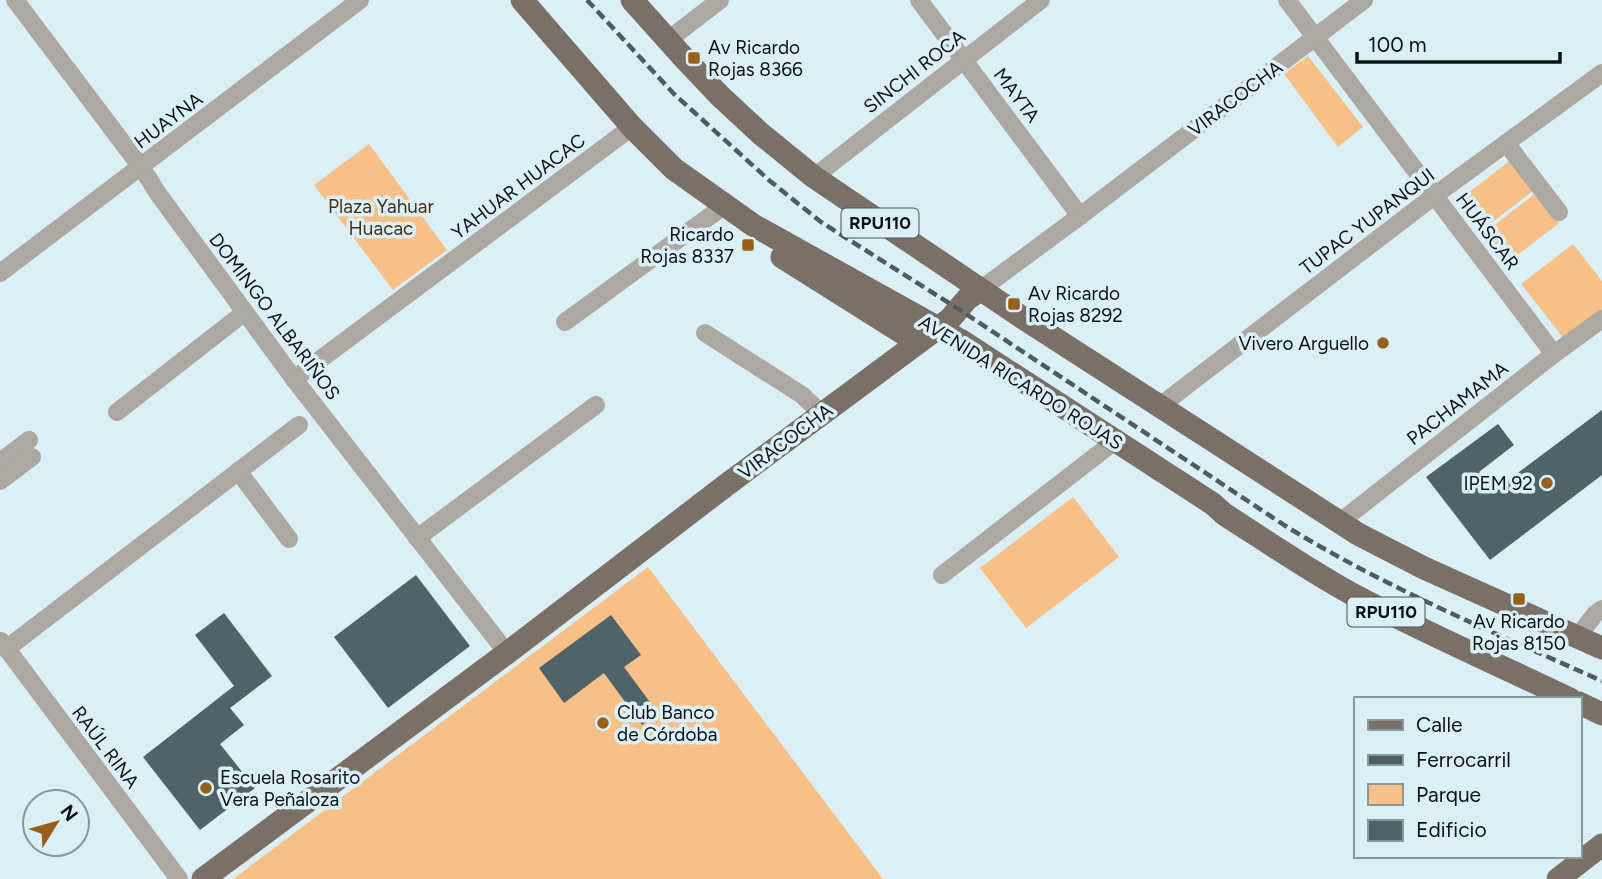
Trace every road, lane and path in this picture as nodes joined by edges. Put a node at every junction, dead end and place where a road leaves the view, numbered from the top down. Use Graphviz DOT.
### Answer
graph roads {
  1 [pos="15,0"];
  2 [pos="360,0"];
  3 [pos="522,0"];
  4 [pos="632,0"];
  5 [pos="720,0"];
  6 [pos="919,0"];
  7 [pos="1041,0"];
  8 [pos="1287,0"];
  9 [pos="1364,0"];
  10 [pos="1315,37"];
  11 [pos="668,40"];
  12 [pos="964,59"];
  13 [pos="1602,72"];
  14 [pos="632,127"];
  15 [pos="1506,143"];
  16 [pos="141,167"];
  17 [pos="674,169"];
  18 [pos="814,177"];
  19 [pos="1434,196"];
  20 [pos="1559,212"];
  21 [pos="721,215"];
  22 [pos="1080,216"];
  23 [pos="0,273"];
  24 [pos="980,290"];
  25 [pos="242,309"];
  26 [pos="593,316"];
  27 [pos="1602,319"];
  28 [pos="565,323"];
  29 [pos="938,327"];
  30 [pos="705,333"];
  31 [pos="917,342"];
  32 [pos="1554,354"];
  33 [pos="146,374"];
  34 [pos="294,379"];
  35 [pos="596,405"];
  36 [pos="1160,406"];
  37 [pos="117,412"];
  38 [pos="822,414"];
  39 [pos="299,425"];
  40 [pos="1115,441"];
  41 [pos="0,463"];
  42 [pos="238,471"];
  43 [pos="0,481"];
  44 [pos="1340,522"];
  45 [pos="417,538"];
  46 [pos="289,539"];
  47 [pos="942,575"];
  48 [pos="1602,609"];
  49 [pos="1577,637"];
  50 [pos="3,644"];
  51 [pos="1602,648"];
  52 [pos="507,653"];
  53 [pos="1566,697"];
  54 [pos="1581,704"];
  55 [pos="1602,714"];
  56 [pos="1602,845"];
  57 [pos="179,879"];
  58 [pos="203,879"];
  59 [pos="1558,879"];
  1 -- 16 [label="street, DOMINGO ALBARIÑOS"];
  2 -- 16 [label="street, HUAYNA"];
  3 -- 14 [label="main road, AVENIDA RICARDO ROJAS / RPU110"];
  4 -- 11 [label="main road, RPU110"];
  5 -- 11 [label="street"];
  6 -- 12 [label="street, MAYTA"];
  7 -- 12 [label="street, SINCHI ROCA"];
  8 -- 10 [label="street, HUÁSCAR"];
  9 -- 10 [label="street, VIRACOCHA"];
  10 -- 19 [label="street, HUÁSCAR"];
  10 -- 22 [label="street, VIRACOCHA"];
  11 -- 18 [label="main road, RPU110"];
  12 -- 18 [label="street, SINCHI ROCA"];
  12 -- 22 [label="street, MAYTA"];
  13 -- 15 [label="street, TUPAC YUPANQUI"];
  14 -- 17 [label="main road, AVENIDA RICARDO ROJAS / RPU110"];
  14 -- 34 [label="street, YAHUAR HUACAC"];
  15 -- 19 [label="street, TUPAC YUPANQUI"];
  15 -- 20 [label="street"];
  16 -- 23 [label="street, HUAYNA"];
  16 -- 25 [label="street, DOMINGO ALBARIÑOS"];
  17 -- 21 [label="main road"];
  17 -- 29 [label="main road, AVENIDA RICARDO ROJAS / RPU110"];
  18 -- 24 [label="main road, RPU110"];
  19 -- 32 [label="street, HUÁSCAR"];
  19 -- 36 [label="street, TUPAC YUPANQUI"];
  21 -- 26 [label="street"];
  21 -- 28 [label="street"];
  21 -- 31 [label="main road"];
  22 -- 24 [label="street, VIRACOCHA"];
  24 -- 29 [label="main road, VIRACOCHA"];
  24 -- 36 [label="main road, RPU110"];
  25 -- 33 [label="street"];
  25 -- 34 [label="street, DOMINGO ALBARIÑOS"];
  25 -- 37 [label="street"];
  27 -- 32 [label="street, PACHAMAMA"];
  29 -- 31 [label="main road, VIRACOCHA"];
  29 -- 40 [label="main road, AVENIDA RICARDO ROJAS / RPU110"];
  30 -- 38 [label="street"];
  31 -- 38 [label="main road, VIRACOCHA"];
  32 -- 44 [label="street, PACHAMAMA"];
  34 -- 45 [label="street, DOMINGO ALBARIÑOS"];
  35 -- 45 [label="street"];
  36 -- 44 [label="main road, RPU110"];
  38 -- 52 [label="main road, VIRACOCHA"];
  39 -- 42 [label="street"];
  40 -- 47 [label="street"];
  40 -- 53 [label="main road, AVENIDA RICARDO ROJAS / RPU110"];
  41 -- 43 [label="street"];
  42 -- 46 [label="street"];
  42 -- 50 [label="street"];
  44 -- 49 [label="main road, RPU110"];
  45 -- 52 [label="street, DOMINGO ALBARIÑOS"];
  48 -- 49 [label="street"];
  49 -- 51 [label="main road, RPU110"];
  50 -- 57 [label="street, RAÚL RINA"];
  52 -- 58 [label="main road, VIRACOCHA"];
  54 -- 55 [label="main road"];
  56 -- 59 [label="main road"];
}
